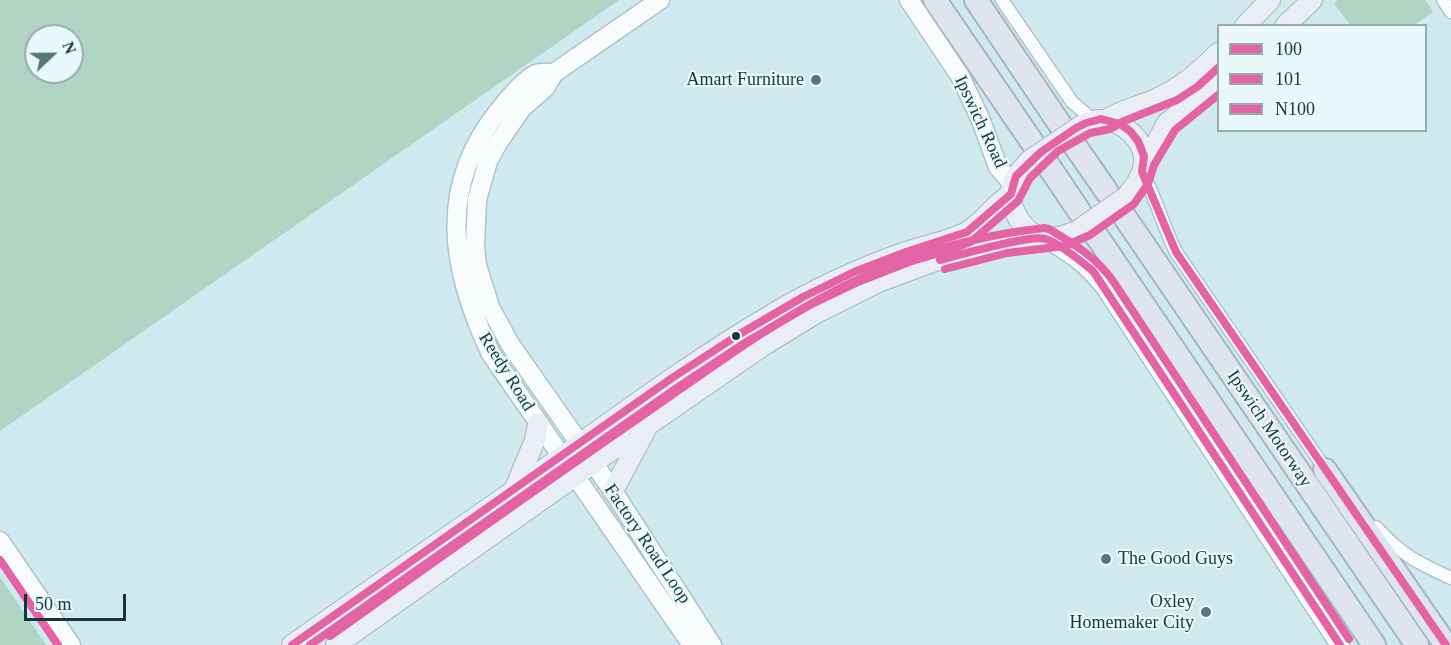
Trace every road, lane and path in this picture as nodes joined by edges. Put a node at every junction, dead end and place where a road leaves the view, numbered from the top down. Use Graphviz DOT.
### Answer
graph roads {
  1 [pos="660,0"];
  2 [pos="909,0"];
  3 [pos="935,0"];
  4 [pos="976,0"];
  5 [pos="1002,0"];
  6 [pos="1270,0"];
  7 [pos="1312,0"];
  8 [pos="1443,0"];
  9 [pos="1451,12"];
  10 [pos="1247,24"];
  11 [pos="1287,24"];
  12 [pos="1217,54"];
  13 [pos="555,73"];
  14 [pos="1217,83"];
  15 [pos="1082,127"];
  16 [pos="1037,156"];
  17 [pos="1143,166"];
  18 [pos="1012,189"];
  19 [pos="1118,200"];
  20 [pos="1083,225"];
  21 [pos="1045,238"];
  22 [pos="538,423"];
  23 [pos="648,425"];
  24 [pos="579,444"];
  25 [pos="561,456"];
  26 [pos="593,464"];
  27 [pos="1325,470"];
  28 [pos="575,476"];
  29 [pos="514,491"];
  30 [pos="612,491"];
  31 [pos="0,541"];
  32 [pos="1451,578"];
  33 [pos="71,645"];
  34 [pos="292,645"];
  35 [pos="336,645"];
  36 [pos="692,645"];
  37 [pos="712,645"];
  38 [pos="1340,645"];
  39 [pos="1374,645"];
  40 [pos="1417,645"];
  41 [pos="1446,645"];
  1 -- 13 [label="main road, Reedy Road"];
  2 -- 18 [label="main road, Ipswich Road"];
  3 -- 16 [label="highway, Ipswich Motorway"];
  4 -- 15 [label="highway, Ipswich Motorway"];
  5 -- 15 [label="street"];
  6 -- 10 [label="main road"];
  7 -- 11 [label="main road"];
  8 -- 9 [label="street"];
  12 -- 15 [label="main road"];
  13 -- 22 [label="main road, Reedy Road"];
  13 -- 24 [label="main road, Reedy Road"];
  14 -- 17 [label="main road"];
  15 -- 16 [label="main road, bridge"];
  15 -- 17 [label="main road"];
  15 -- 19 [label="highway, Ipswich Motorway"];
  16 -- 18 [label="main road"];
  16 -- 20 [label="highway, Ipswich Motorway"];
  17 -- 19 [label="main road"];
  17 -- 27 [label="street"];
  18 -- 21 [label="main road"];
  18 -- 24 [label="main road"];
  19 -- 20 [label="main road, bridge"];
  19 -- 40 [label="highway, Ipswich Motorway"];
  20 -- 21 [label="main road"];
  20 -- 39 [label="highway, Ipswich Motorway"];
  21 -- 23 [label="main road"];
  21 -- 38 [label="main road"];
  22 -- 25 [label="main road, Reedy Road"];
  22 -- 29 [label="main road"];
  23 -- 26 [label="main road"];
  23 -- 30 [label="main road"];
  24 -- 25 [label="main road"];
  24 -- 26 [label="main road, Factory Road Loop"];
  25 -- 28 [label="main road, Factory Road Loop"];
  25 -- 29 [label="main road"];
  26 -- 28 [label="main road"];
  26 -- 30 [label="main road, Factory Road Loop"];
  27 -- 32 [label="street"];
  27 -- 41 [label="highway"];
  28 -- 35 [label="main road"];
  28 -- 36 [label="main road, Factory Road Loop"];
  29 -- 34 [label="main road"];
  30 -- 37 [label="main road, Factory Road Loop"];
  31 -- 33 [label="main road"];
}
